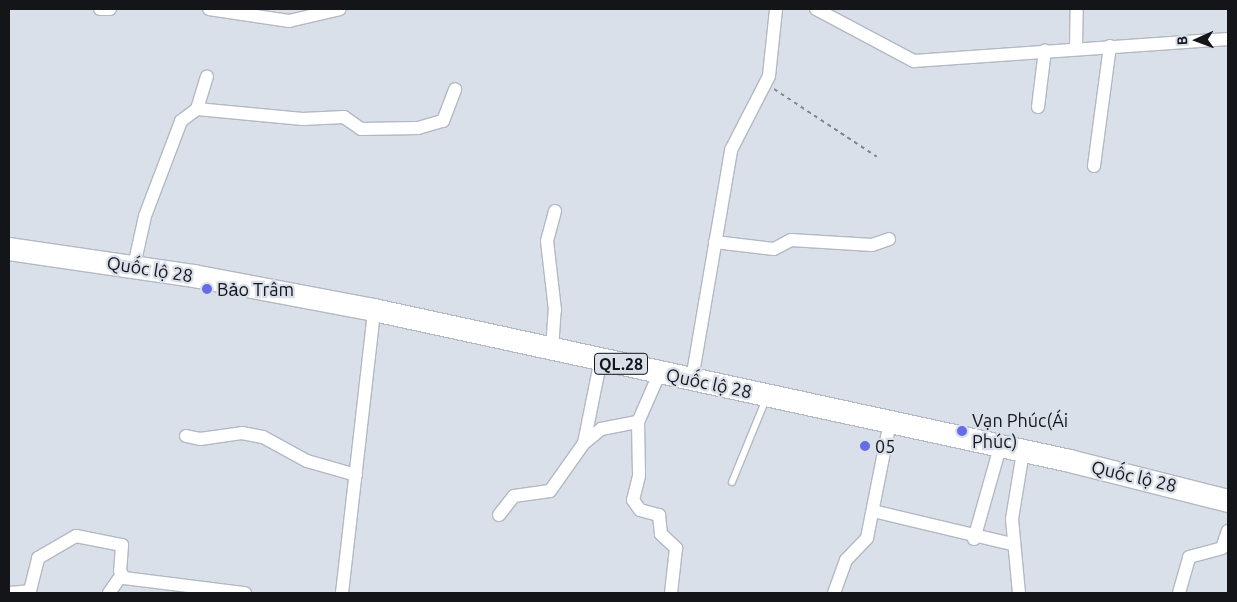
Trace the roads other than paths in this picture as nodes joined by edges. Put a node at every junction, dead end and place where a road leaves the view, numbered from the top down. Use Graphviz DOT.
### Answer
graph roads {
  1 [pos="100,9"];
  2 [pos="110,9"];
  3 [pos="209,9"];
  4 [pos="338,9"];
  5 [pos="776,9"];
  6 [pos="816,9"];
  7 [pos="1077,9"];
  8 [pos="1228,39"];
  9 [pos="1110,46"];
  10 [pos="1076,48"];
  11 [pos="1045,50"];
  12 [pos="207,76"];
  13 [pos="455,90"];
  14 [pos="1038,107"];
  15 [pos="197,109"];
  16 [pos="1094,166"];
  17 [pos="555,211"];
  18 [pos="889,239"];
  19 [pos="715,242"];
  20 [pos="9,249"];
  21 [pos="134,266"];
  22 [pos="374,310"];
  23 [pos="552,349"];
  24 [pos="600,359"];
  25 [pos="660,372"];
  26 [pos="692,379"];
  27 [pos="767,396"];
  28 [pos="638,422"];
  29 [pos="890,422"];
  30 [pos="186,436"];
  31 [pos="584,444"];
  32 [pos="1000,447"];
  33 [pos="1022,452"];
  34 [pos="356,475"];
  35 [pos="732,482"];
  36 [pos="1228,501"];
  37 [pos="872,512"];
  38 [pos="499,515"];
  39 [pos="1228,531"];
  40 [pos="974,538"];
  41 [pos="1012,544"];
  42 [pos="121,576"];
  43 [pos="164,589"];
  44 [pos="9,593"];
  45 [pos="109,593"];
  46 [pos="245,593"];
  47 [pos="342,593"];
  48 [pos="671,593"];
  49 [pos="834,593"];
  50 [pos="1019,593"];
  51 [pos="1179,593"];
  1 -- 2 [label="street"];
  3 -- 4 [label="street"];
  5 -- 19 [label="street"];
  6 -- 11 [label="street"];
  7 -- 10 [label="street"];
  8 -- 9 [label="street"];
  9 -- 10 [label="street"];
  9 -- 16 [label="street"];
  10 -- 11 [label="street"];
  11 -- 14 [label="street"];
  12 -- 15 [label="street"];
  13 -- 15 [label="street"];
  15 -- 21 [label="street"];
  17 -- 23 [label="street"];
  18 -- 19 [label="street"];
  19 -- 26 [label="street"];
  20 -- 21 [label="highway, Quốc lộ 28 / QL.28"];
  21 -- 22 [label="highway, Quốc lộ 28 / QL.28"];
  22 -- 23 [label="highway, Quốc lộ 28 / QL.28"];
  22 -- 34 [label="street"];
  23 -- 24 [label="highway, Quốc lộ 28 / QL.28"];
  24 -- 25 [label="highway, Quốc lộ 28 / QL.28"];
  24 -- 31 [label="street"];
  25 -- 26 [label="highway, Quốc lộ 28 / QL.28"];
  25 -- 28 [label="street"];
  26 -- 27 [label="highway, Quốc lộ 28 / QL.28"];
  27 -- 29 [label="highway, Quốc lộ 28 / QL.28"];
  27 -- 35 [label="lane"];
  28 -- 31 [label="street"];
  28 -- 48 [label="street"];
  29 -- 32 [label="highway, Quốc lộ 28 / QL.28"];
  29 -- 37 [label="street"];
  30 -- 34 [label="street"];
  31 -- 38 [label="street"];
  32 -- 33 [label="highway, Quốc lộ 28 / QL.28"];
  32 -- 40 [label="street"];
  33 -- 36 [label="highway, Quốc lộ 28 / QL.28"];
  33 -- 41 [label="street"];
  34 -- 47 [label="street"];
  37 -- 40 [label="street"];
  37 -- 49 [label="street"];
  39 -- 51 [label="street"];
  40 -- 41 [label="street"];
  41 -- 50 [label="street"];
  42 -- 43 [label="street"];
  42 -- 44 [label="street"];
  42 -- 45 [label="street"];
  43 -- 46 [label="street"];
}
